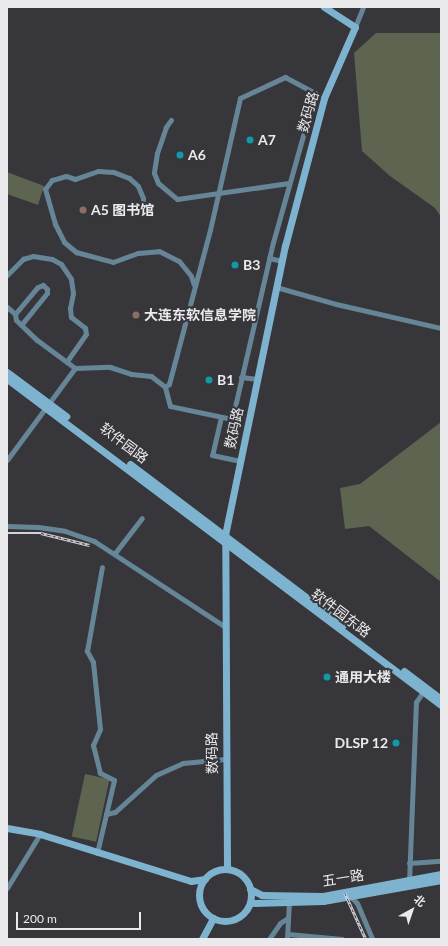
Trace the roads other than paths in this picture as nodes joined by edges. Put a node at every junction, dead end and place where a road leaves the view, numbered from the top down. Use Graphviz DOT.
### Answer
graph roads {
  1 [pos="324,7"];
  2 [pos="362,7"];
  3 [pos="355,27"];
  4 [pos="171,120"];
  5 [pos="289,183"];
  6 [pos="218,194"];
  7 [pos="143,213"];
  8 [pos="269,258"];
  9 [pos="282,262"];
  10 [pos="7,274"];
  11 [pos="194,286"];
  12 [pos="276,287"];
  13 [pos="7,307"];
  14 [pos="21,307"];
  15 [pos="34,308"];
  16 [pos="15,314"];
  17 [pos="21,325"];
  18 [pos="441,328"];
  19 [pos="66,361"];
  20 [pos="75,368"];
  21 [pos="7,372"];
  22 [pos="242,377"];
  23 [pos="7,379"];
  24 [pos="257,379"];
  25 [pos="165,387"];
  26 [pos="47,405"];
  27 [pos="221,417"];
  28 [pos="7,460"];
  29 [pos="240,461"];
  30 [pos="229,515"];
  31 [pos="142,518"];
  32 [pos="210,524"];
  33 [pos="7,526"];
  34 [pos="224,538"];
  35 [pos="236,550"];
  36 [pos="115,553"];
  37 [pos="224,558"];
  38 [pos="102,567"];
  39 [pos="224,626"];
  40 [pos="424,692"];
  41 [pos="441,699"];
  42 [pos="441,705"];
  43 [pos="225,759"];
  44 [pos="106,814"];
  45 [pos="7,828"];
  46 [pos="40,834"];
  47 [pos="97,853"];
  48 [pos="441,861"];
  49 [pos="409,863"];
  50 [pos="227,869"];
  51 [pos="441,874"];
  52 [pos="205,879"];
  53 [pos="441,880"];
  54 [pos="191,881"];
  55 [pos="409,882"];
  56 [pos="7,888"];
  57 [pos="250,889"];
  58 [pos="199,892"];
  59 [pos="351,897"];
  60 [pos="289,901"];
  61 [pos="250,903"];
  62 [pos="288,918"];
  63 [pos="215,919"];
  64 [pos="288,936"];
  65 [pos="314,938"];
  66 [pos="202,939"];
  67 [pos="207,939"];
  68 [pos="269,939"];
  69 [pos="342,939"];
  70 [pos="372,939"];
  1 -- 3 [label="main road"];
  2 -- 3 [label="street, 数码路"];
  3 -- 9 [label="main road, 数码路"];
  4 -- 6 [label="street"];
  5 -- 6 [label="street"];
  5 -- 6 [label="street"];
  5 -- 8 [label="street"];
  6 -- 11 [label="street"];
  7 -- 11 [label="street"];
  8 -- 9 [label="street"];
  8 -- 22 [label="street"];
  9 -- 12 [label="main road, 数码路"];
  10 -- 19 [label="street"];
  11 -- 25 [label="street"];
  12 -- 18 [label="street"];
  12 -- 24 [label="main road, 数码路"];
  13 -- 16 [label="street"];
  14 -- 15 [label="street"];
  14 -- 15 [label="street"];
  14 -- 16 [label="street"];
  15 -- 17 [label="street"];
  16 -- 17 [label="street"];
  17 -- 19 [label="street"];
  19 -- 20 [label="street"];
  20 -- 25 [label="street"];
  20 -- 26 [label="street"];
  21 -- 26 [label="main road, 软件园路"];
  22 -- 24 [label="street"];
  22 -- 27 [label="street"];
  23 -- 26 [label="main road, 软件园路"];
  24 -- 29 [label="main road, 数码路"];
  25 -- 27 [label="street"];
  26 -- 28 [label="street"];
  26 -- 32 [label="main road, 软件园路"];
  26 -- 34 [label="main road, 软件园路"];
  27 -- 29 [label="street"];
  29 -- 30 [label="main road, 数码路"];
  30 -- 32 [label="main road"];
  30 -- 34 [label="main road, 数码路"];
  31 -- 36 [label="street"];
  32 -- 34 [label="main road, 软件园路"];
  33 -- 36 [label="street"];
  34 -- 35 [label="main road, 软件园东路"];
  34 -- 37 [label="main road, 数码路"];
  34 -- 41 [label="main road, 软件园东路"];
  35 -- 37 [label="main road"];
  35 -- 40 [label="main road, 软件园东路"];
  36 -- 39 [label="street"];
  37 -- 39 [label="main road, 数码路"];
  38 -- 44 [label="street"];
  39 -- 43 [label="main road, 数码路"];
  40 -- 42 [label="main road, 软件园东路"];
  40 -- 49 [label="street"];
  43 -- 44 [label="street"];
  43 -- 50 [label="main road, 数码路"];
  44 -- 47 [label="street"];
  45 -- 46 [label="main road"];
  46 -- 47 [label="main road"];
  46 -- 56 [label="street"];
  47 -- 54 [label="main road"];
  48 -- 49 [label="street"];
  49 -- 55 [label="street"];
  50 -- 52 [label="main road"];
  50 -- 57 [label="main road"];
  51 -- 55 [label="main road, 五一路"];
  52 -- 54 [label="main road"];
  52 -- 58 [label="main road"];
  53 -- 55 [label="main road, 五一路"];
  54 -- 58 [label="main road"];
  55 -- 57 [label="main road, 五一路"];
  55 -- 59 [label="main road, 五一路"];
  57 -- 61 [label="main road"];
  58 -- 63 [label="main road"];
  59 -- 60 [label="main road, 五一路"];
  59 -- 70 [label="street"];
  60 -- 61 [label="main road, 五一路"];
  60 -- 62 [label="street"];
  61 -- 63 [label="main road"];
  62 -- 64 [label="street"];
  62 -- 68 [label="street"];
  63 -- 66 [label="main road"];
  63 -- 67 [label="main road"];
  64 -- 65 [label="street"];
  65 -- 69 [label="street"];
}
